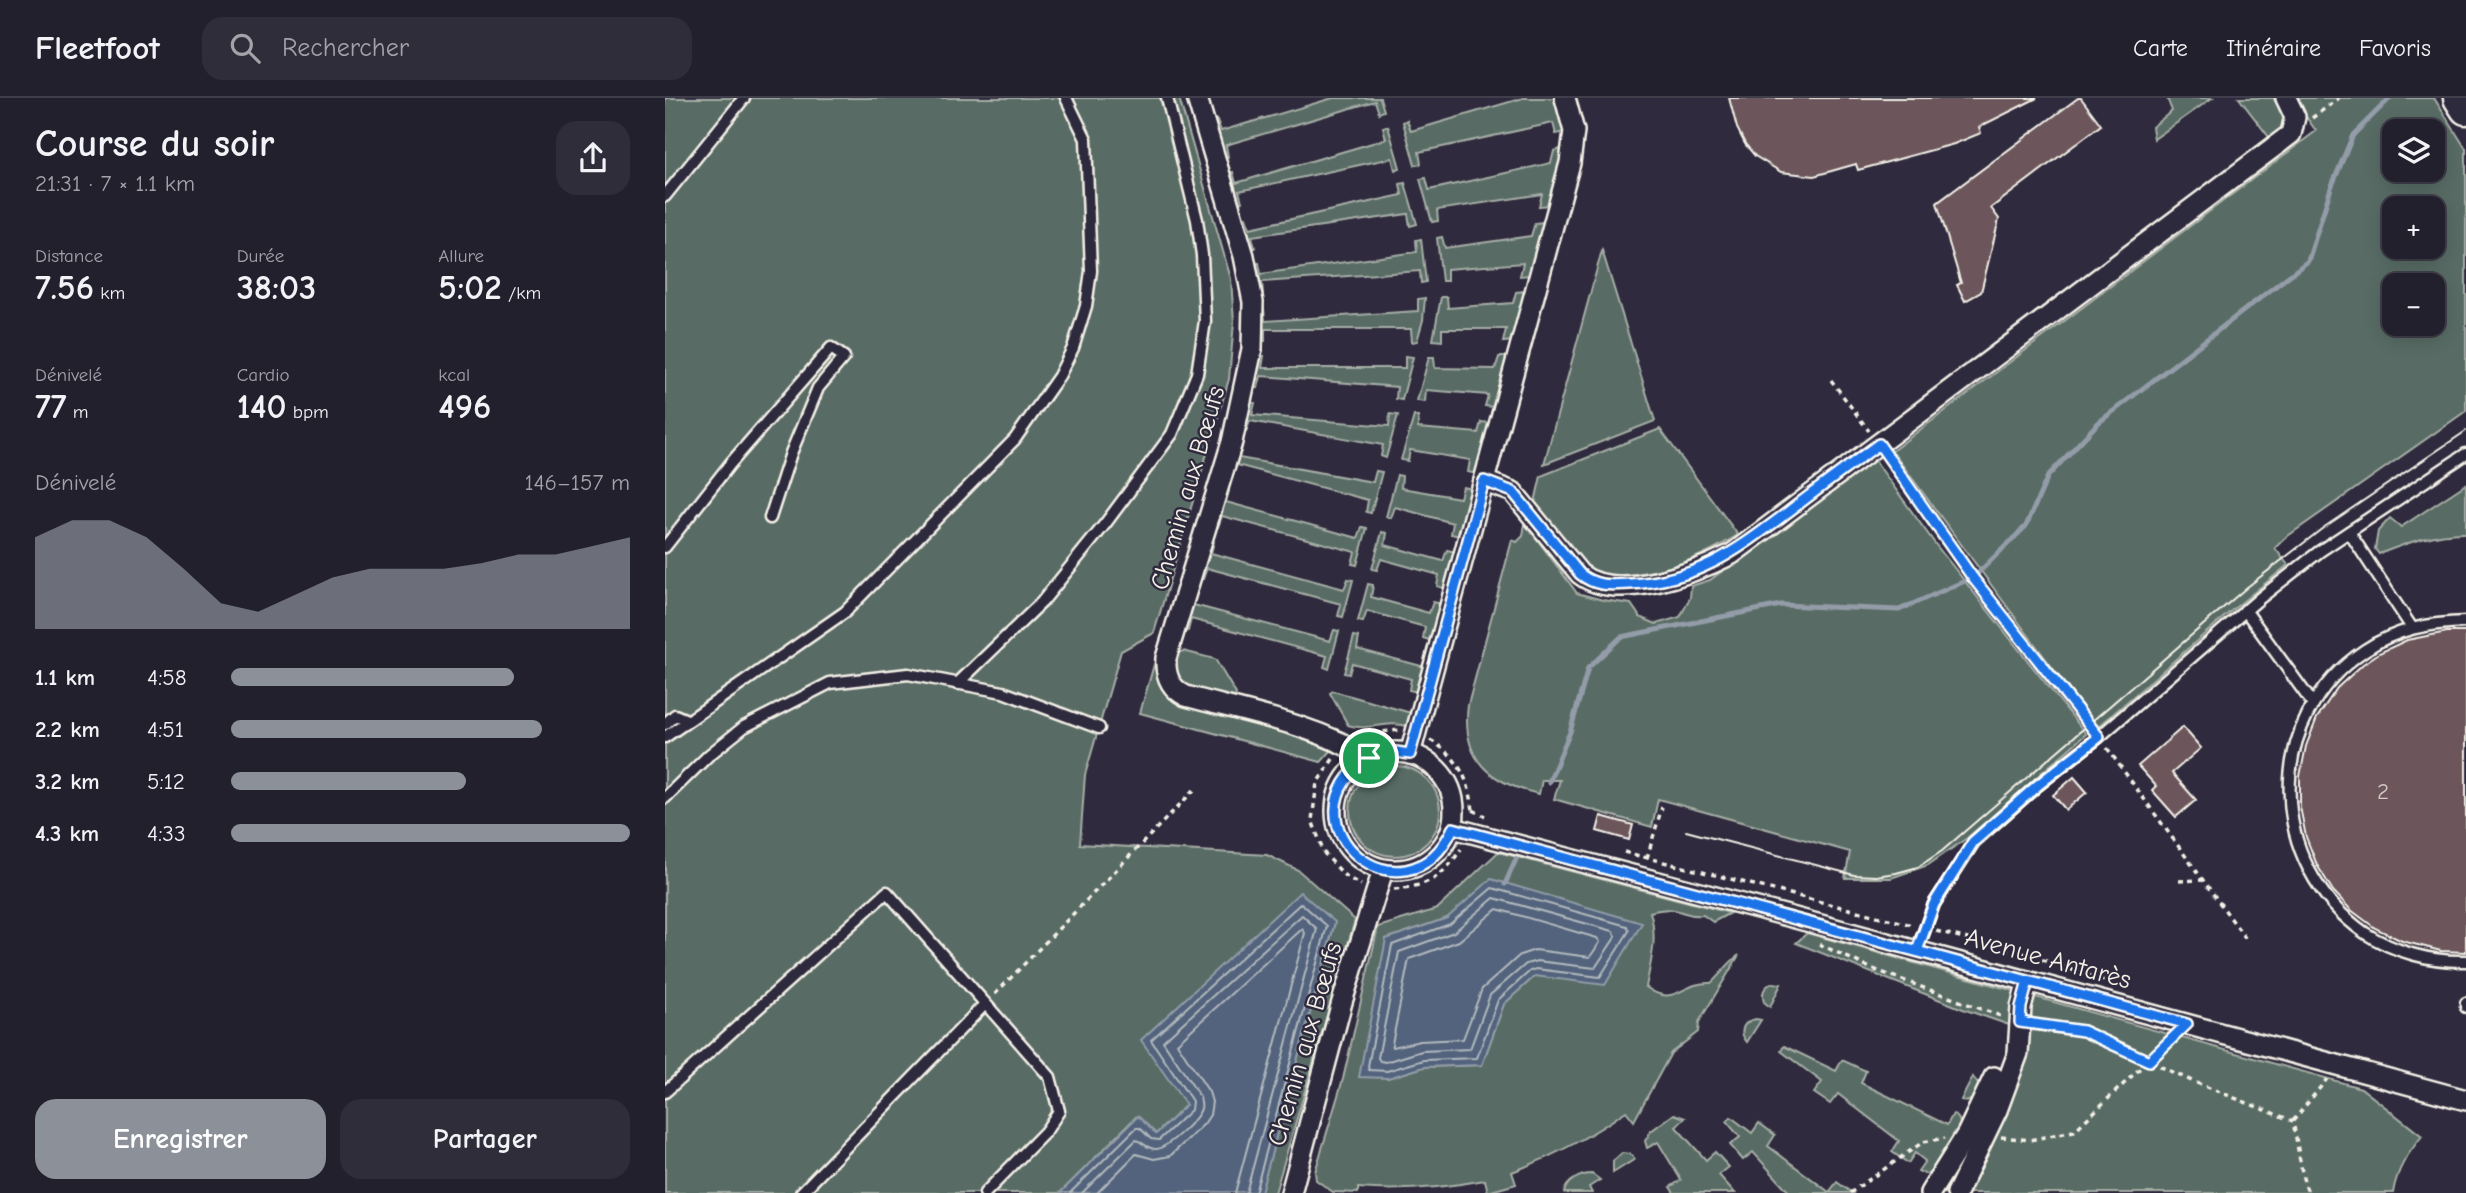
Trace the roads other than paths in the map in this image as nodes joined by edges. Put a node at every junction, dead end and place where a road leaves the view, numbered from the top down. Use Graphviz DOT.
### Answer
graph roads {
  1 [pos="744,98"];
  2 [pos="1066,98"];
  3 [pos="1167,98"];
  4 [pos="1197,98"];
  5 [pos="1565,98"];
  6 [pos="2286,98"];
  7 [pos="2459,98"];
  8 [pos="2466,109"];
  9 [pos="665,196"];
  10 [pos="2466,454"];
  11 [pos="1484,481"];
  12 [pos="770,518"];
  13 [pos="2349,532"];
  14 [pos="665,547"];
  15 [pos="2245,611"];
  16 [pos="2466,622"];
  17 [pos="2411,628"];
  18 [pos="957,684"];
  19 [pos="2313,704"];
  20 [pos="687,720"];
  21 [pos="665,724"];
  22 [pos="1099,728"];
  23 [pos="665,737"];
  24 [pos="1410,754"];
  25 [pos="1369,758"];
  26 [pos="665,798"];
  27 [pos="1453,828"];
  28 [pos="1383,870"];
  29 [pos="1917,951"];
  30 [pos="2466,961"];
  31 [pos="2028,981"];
  32 [pos="985,1004"];
  33 [pos="1994,1077"];
  34 [pos="665,1092"];
  35 [pos="2466,1100"];
  36 [pos="1976,1135"];
  37 [pos="801,1193"];
  38 [pos="985,1193"];
  39 [pos="1291,1193"];
  40 [pos="1930,1193"];
  41 [pos="1957,1193"];
  1 -- 9 [label="lane"];
  2 -- 20 [label="lane"];
  3 -- 18 [label="lane"];
  4 -- 25 [label="street, Chemin aux Bœufs"];
  5 -- 11 [label="street"];
  6 -- 11 [label="street"];
  7 -- 8 [label="main road"];
  10 -- 13 [label="lane"];
  11 -- 24 [label="street"];
  12 -- 14 [label="lane"];
  13 -- 15 [label="lane"];
  13 -- 17 [label="lane"];
  15 -- 19 [label="lane"];
  15 -- 29 [label="lane"];
  16 -- 17 [label="lane"];
  17 -- 19 [label="lane"];
  18 -- 22 [label="lane"];
  18 -- 26 [label="lane"];
  19 -- 30 [label="lane"];
  20 -- 21 [label="lane"];
  20 -- 23 [label="lane"];
  24 -- 25 [label="street"];
  24 -- 27 [label="street"];
  25 -- 28 [label="street"];
  27 -- 28 [label="street"];
  27 -- 29 [label="street, Avenue Antarès"];
  28 -- 39 [label="street, Chemin aux Bœufs"];
  29 -- 31 [label="street, Avenue Antarès"];
  31 -- 35 [label="street, Avenue Antarès"];
  31 -- 36 [label="street"];
  32 -- 34 [label="lane"];
  32 -- 37 [label="lane"];
  32 -- 38 [label="lane"];
  33 -- 36 [label="street"];
  36 -- 40 [label="street"];
  36 -- 41 [label="street"];
}
